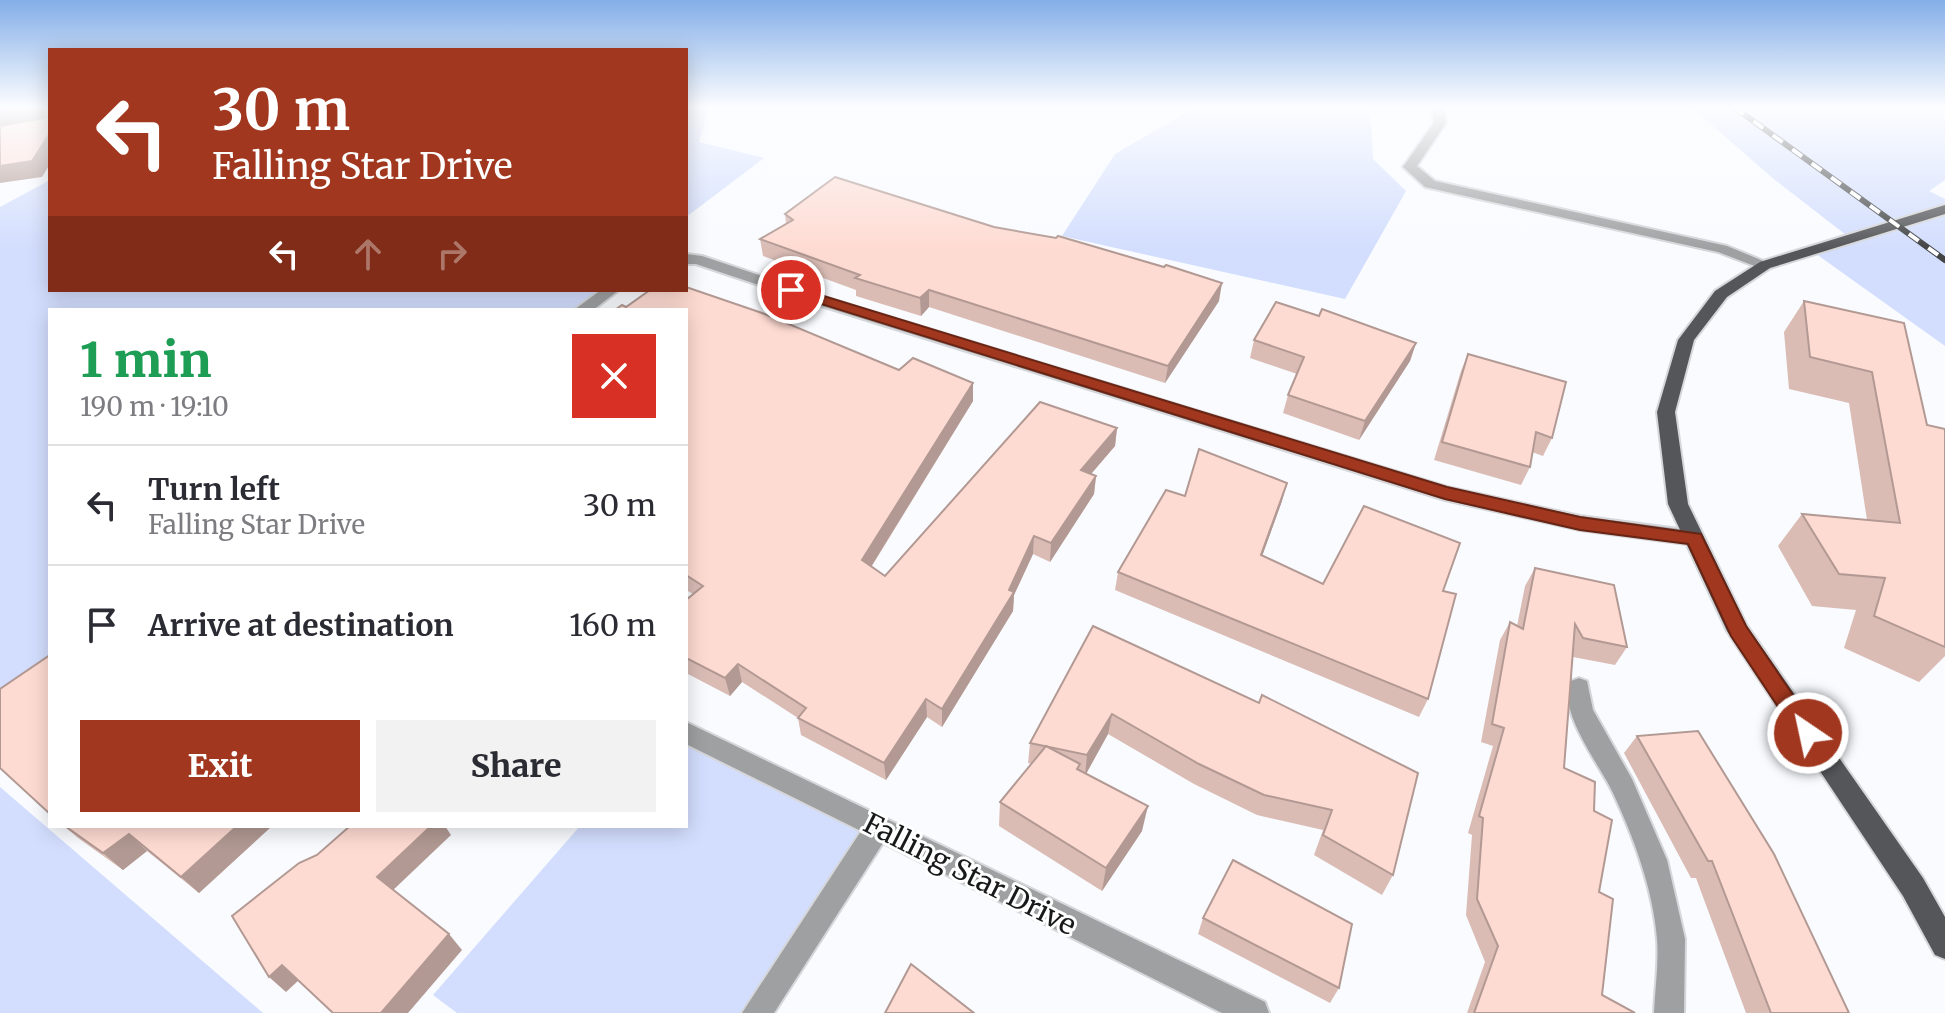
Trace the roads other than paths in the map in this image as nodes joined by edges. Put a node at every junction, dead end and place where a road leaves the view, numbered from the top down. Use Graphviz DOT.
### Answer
graph roads {
  1 [pos="1419,154"];
  2 [pos="1945,209"];
  3 [pos="688,259"];
  4 [pos="1765,265"];
  5 [pos="608,292"];
  6 [pos="585,308"];
  7 [pos="1694,538"];
  8 [pos="1579,688"];
  9 [pos="688,733"];
  10 [pos="878,828"];
  11 [pos="1945,945"];
  12 [pos="757,1013"];
  13 [pos="1254,1013"];
  14 [pos="1669,1013"];
  1 -- 4 [label="street"];
  2 -- 4 [label="main road"];
  3 -- 7 [label="street"];
  4 -- 7 [label="main road"];
  5 -- 6 [label="street"];
  7 -- 11 [label="main road"];
  8 -- 14 [label="street"];
  9 -- 10 [label="street, Falling Star Drive"];
  10 -- 12 [label="street"];
  10 -- 13 [label="street, Falling Star Drive"];
}
